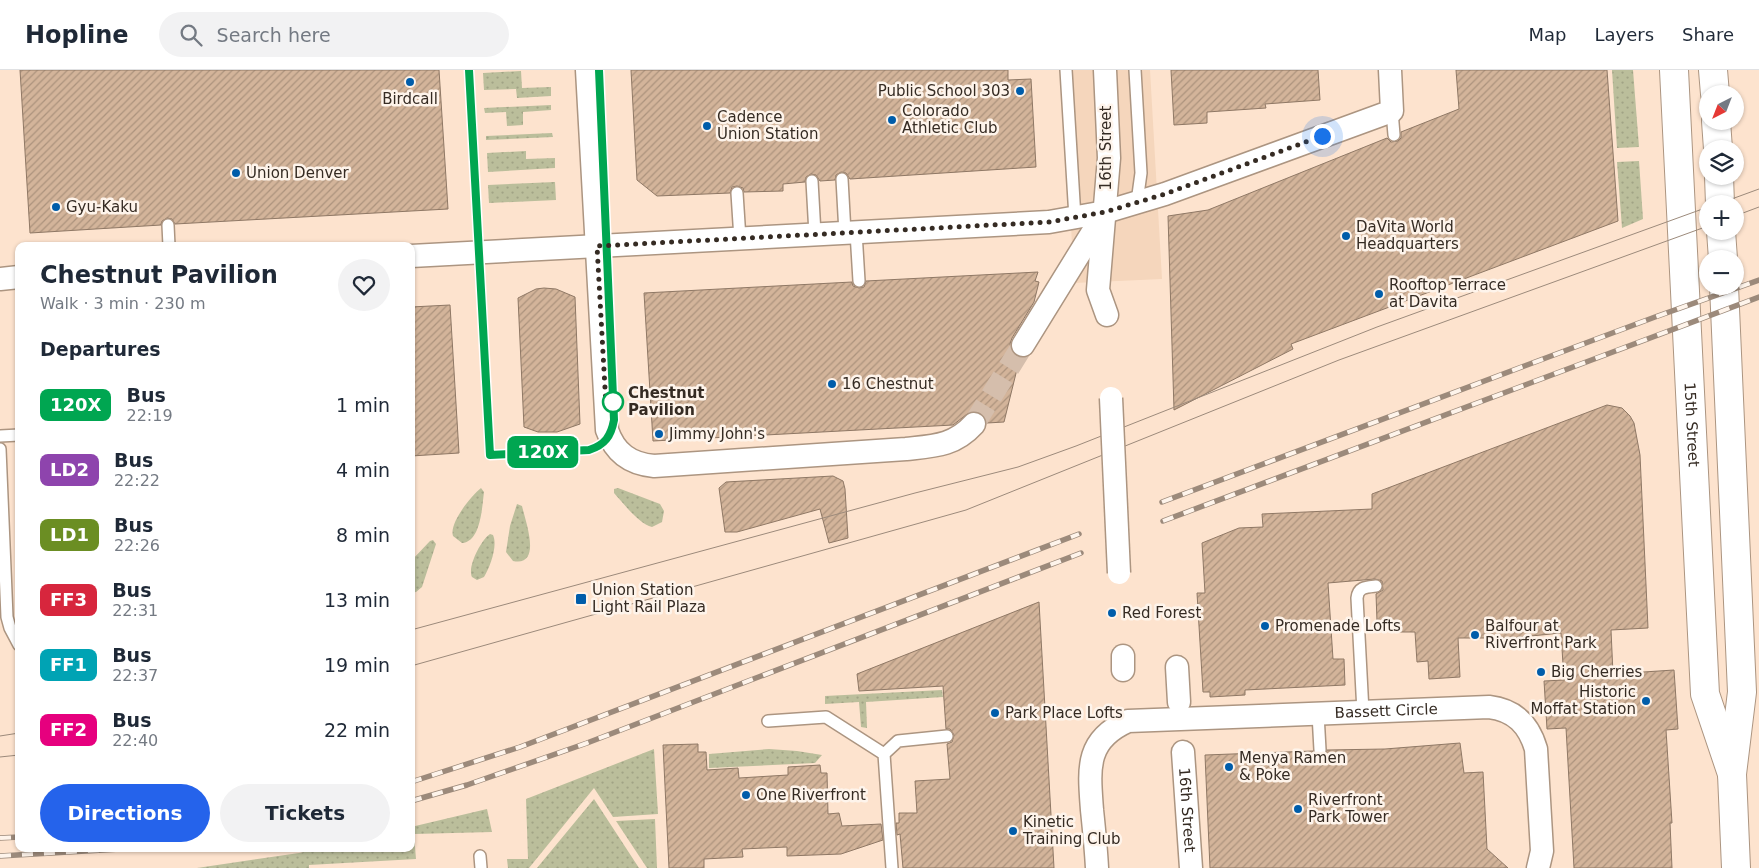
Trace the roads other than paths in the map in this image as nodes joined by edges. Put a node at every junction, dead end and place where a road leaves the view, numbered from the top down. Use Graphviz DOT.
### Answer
graph roads {
  1 [pos="587,70"];
  2 [pos="1066,70"];
  3 [pos="1105,70"];
  4 [pos="1135,70"];
  5 [pos="1390,70"];
  6 [pos="1674,70"];
  7 [pos="1713,70"];
  8 [pos="1714,85"];
  9 [pos="1392,111"];
  10 [pos="1394,135"];
  11 [pos="842,179"];
  12 [pos="812,181"];
  13 [pos="737,193"];
  14 [pos="1137,202"];
  15 [pos="1105,212"];
  16 [pos="1075,218"];
  17 [pos="168,225"];
  18 [pos="851,233"];
  19 [pos="815,234"];
  20 [pos="740,239"];
  21 [pos="169,242"];
  22 [pos="597,246"];
  23 [pos="415,256"];
  24 [pos="15,277"];
  25 [pos="0,279"];
  26 [pos="859,281"];
  27 [pos="1724,295"];
  28 [pos="1107,315"];
  29 [pos="1023,345"];
  30 [pos="1111,398"];
  31 [pos="974,424"];
  32 [pos="15,435"];
  33 [pos="0,436"];
  34 [pos="0,449"];
  35 [pos="1119,573"];
  36 [pos="1376,586"];
  37 [pos="15,637"];
  38 [pos="1176,667"];
  39 [pos="1179,702"];
  40 [pos="1363,712"];
  41 [pos="1318,714"];
  42 [pos="768,721"];
  43 [pos="947,736"];
  44 [pos="1320,750"];
  45 [pos="1183,752"];
  46 [pos="884,754"];
  47 [pos="1732,774"];
  48 [pos="892,868"];
  49 [pos="1098,868"];
  50 [pos="1191,868"];
  51 [pos="1538,868"];
  52 [pos="1736,868"];
  1 -- 22 [label="street"];
  2 -- 16 [label="lane"];
  3 -- 15 [label="street, 16th Street"];
  4 -- 14 [label="lane, 16th Street"];
  5 -- 9 [label="street"];
  6 -- 47 [label="main road, 15th Street"];
  7 -- 8 [label="main road"];
  9 -- 10 [label="lane"];
  9 -- 14 [label="street"];
  11 -- 18 [label="lane"];
  12 -- 19 [label="lane"];
  13 -- 20 [label="lane"];
  14 -- 15 [label="street"];
  15 -- 16 [label="street"];
  15 -- 28 [label="street, 16th Street"];
  15 -- 29 [label="street"];
  16 -- 18 [label="street"];
  17 -- 21 [label="lane"];
  18 -- 19 [label="street"];
  18 -- 26 [label="lane"];
  19 -- 20 [label="street"];
  20 -- 22 [label="street"];
  22 -- 23 [label="street"];
  22 -- 31 [label="street"];
  24 -- 25 [label="street"];
  27 -- 47 [label="main road, 15th Street"];
  30 -- 35 [label="street, bridge"];
  32 -- 33 [label="lane"];
  34 -- 37 [label="lane"];
  36 -- 40 [label="lane"];
  38 -- 39 [label="street"];
  40 -- 41 [label="street, Bassett Circle"];
  40 -- 51 [label="street, Bassett Circle"];
  41 -- 44 [label="lane"];
  41 -- 49 [label="street, Bassett Circle"];
  42 -- 46 [label="lane"];
  43 -- 46 [label="lane"];
  45 -- 50 [label="street, 16th Street"];
  46 -- 48 [label="lane"];
  47 -- 52 [label="main road, 15th Street"];
}
